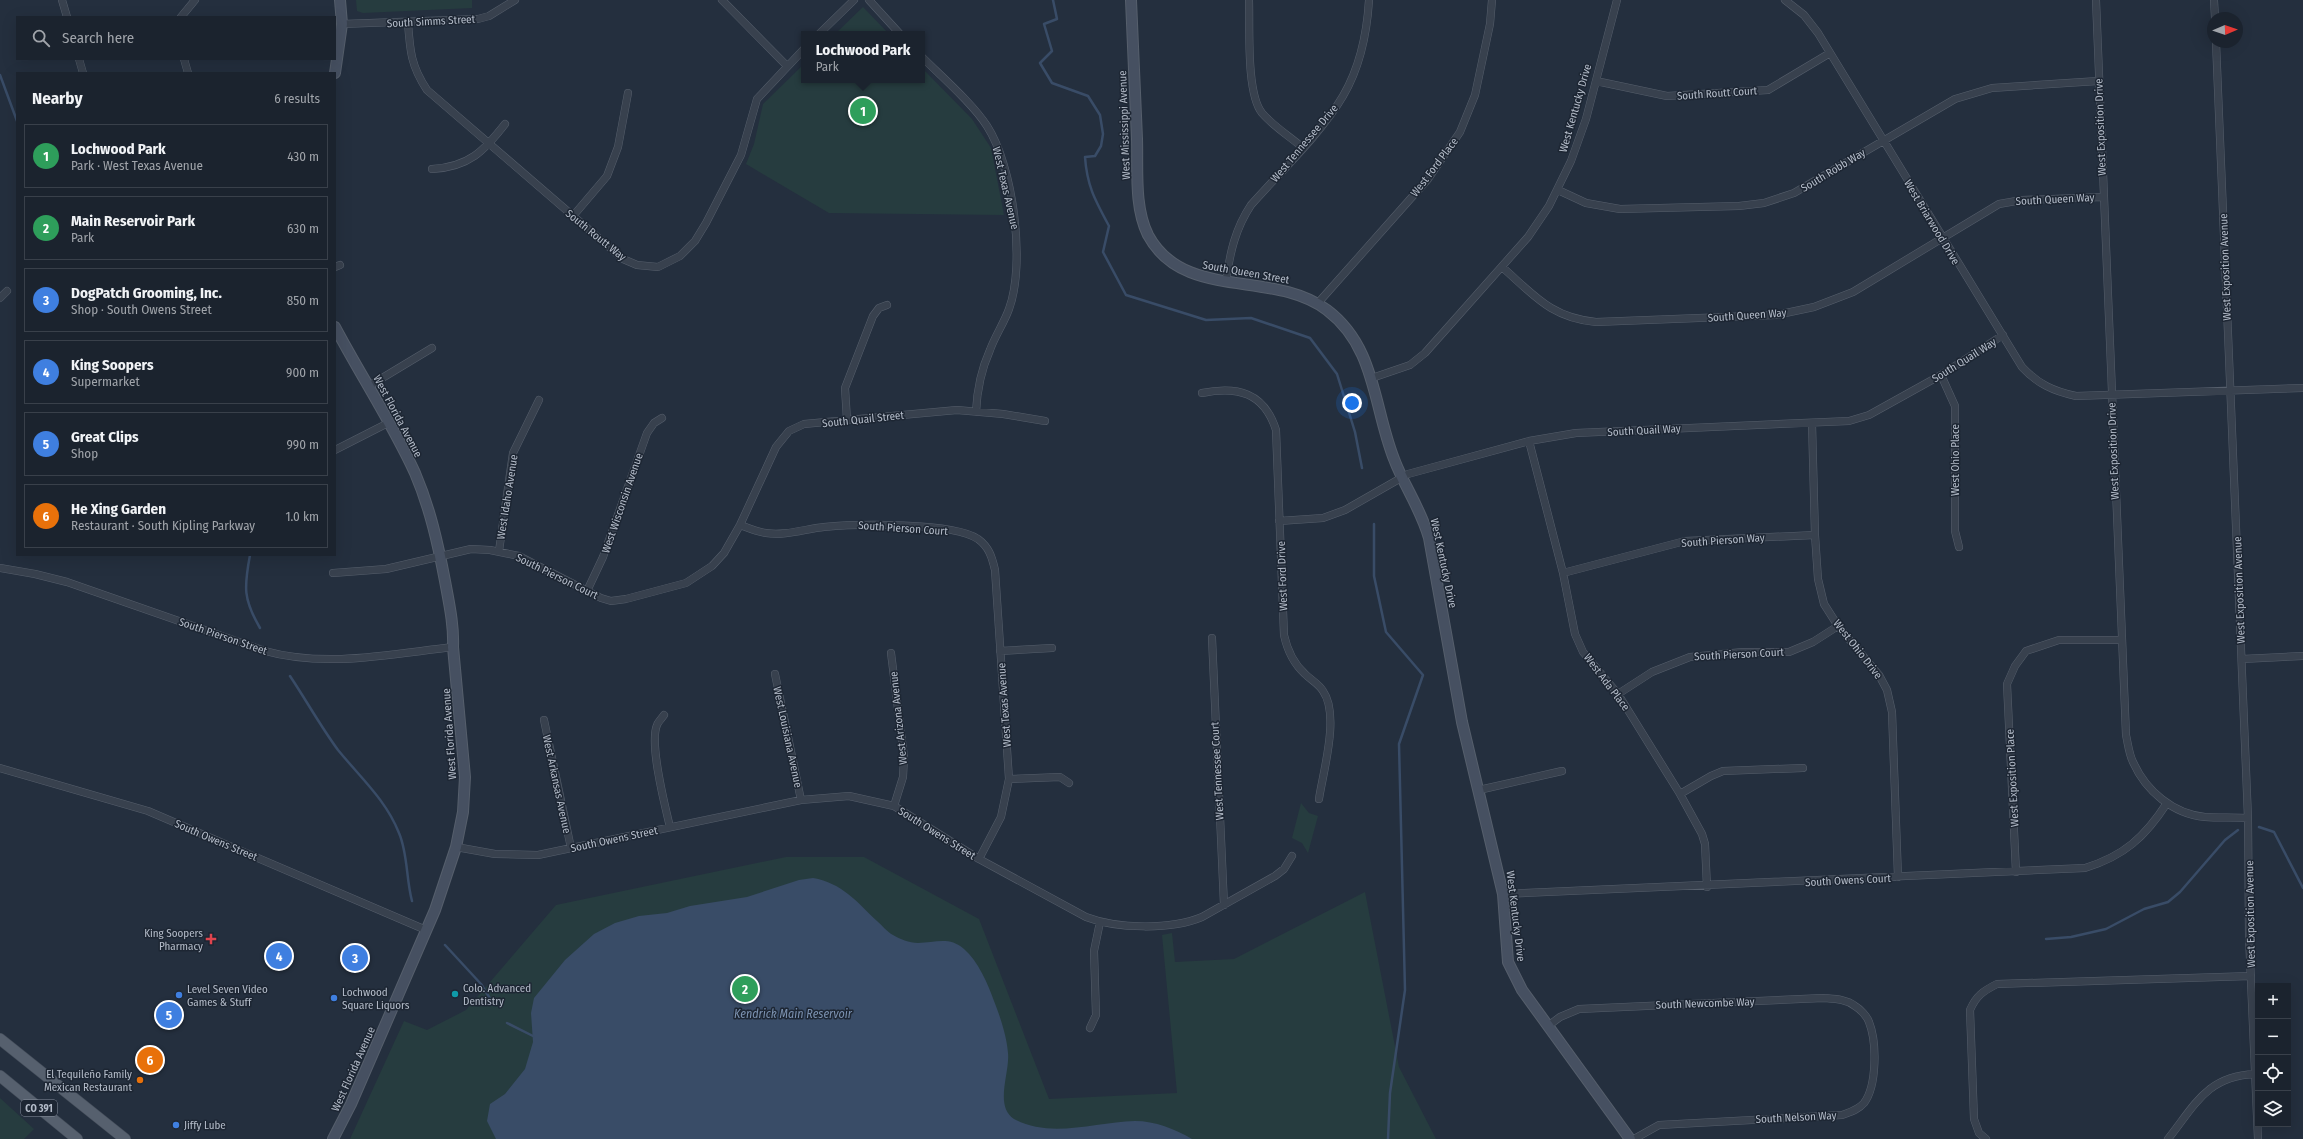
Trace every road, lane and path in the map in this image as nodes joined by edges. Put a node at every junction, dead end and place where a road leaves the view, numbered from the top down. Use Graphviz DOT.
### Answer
graph roads {
  1 [pos="62,0"];
  2 [pos="195,0"];
  3 [pos="340,0"];
  4 [pos="515,0"];
  5 [pos="722,0"];
  6 [pos="854,0"];
  7 [pos="869,0"];
  8 [pos="1131,0"];
  9 [pos="1249,0"];
  10 [pos="1370,0"];
  11 [pos="1492,0"];
  12 [pos="1617,0"];
  13 [pos="1785,0"];
  14 [pos="2096,0"];
  15 [pos="2214,0"];
  16 [pos="2215,12"];
  17 [pos="67,16"];
  18 [pos="182,16"];
  19 [pos="408,23"];
  20 [pos="342,24"];
  21 [pos="822,31"];
  22 [pos="897,31"];
  23 [pos="2216,48"];
  24 [pos="801,52"];
  25 [pos="1830,53"];
  26 [pos="79,60"];
  27 [pos="184,60"];
  28 [pos="925,60"];
  29 [pos="787,66"];
  30 [pos="83,72"];
  31 [pos="188,72"];
  32 [pos="335,72"];
  33 [pos="1596,81"];
  34 [pos="2098,81"];
  35 [pos="628,93"];
  36 [pos="505,124"];
  37 [pos="1882,140"];
  38 [pos="490,144"];
  39 [pos="1302,147"];
  40 [pos="432,169"];
  41 [pos="1558,190"];
  42 [pos="2103,197"];
  43 [pos="573,216"];
  44 [pos="1942,238"];
  45 [pos="1155,246"];
  46 [pos="1502,267"];
  47 [pos="1226,281"];
  48 [pos="7,291"];
  49 [pos="0,298"];
  50 [pos="1318,303"];
  51 [pos="887,305"];
  52 [pos="336,329"];
  53 [pos="2003,335"];
  54 [pos="432,348"];
  55 [pos="1941,375"];
  56 [pos="1372,378"];
  57 [pos="370,386"];
  58 [pos="2303,388"];
  59 [pos="2231,391"];
  60 [pos="1202,393"];
  61 [pos="2111,395"];
  62 [pos="539,400"];
  63 [pos="976,412"];
  64 [pos="662,418"];
  65 [pos="847,420"];
  66 [pos="1045,421"];
  67 [pos="388,422"];
  68 [pos="1812,423"];
  69 [pos="1529,441"];
  70 [pos="336,449"];
  71 [pos="1402,477"];
  72 [pos="1279,521"];
  73 [pos="740,525"];
  74 [pos="1815,535"];
  75 [pos="985,546"];
  76 [pos="1959,546"];
  77 [pos="499,551"];
  78 [pos="441,556"];
  79 [pos="0,568"];
  80 [pos="333,573"];
  81 [pos="1563,573"];
  82 [pos="587,591"];
  83 [pos="1838,626"];
  84 [pos="1212,638"];
  85 [pos="2121,640"];
  86 [pos="453,647"];
  87 [pos="1052,648"];
  88 [pos="1000,651"];
  89 [pos="891,653"];
  90 [pos="2303,656"];
  91 [pos="2242,659"];
  92 [pos="775,674"];
  93 [pos="1618,694"];
  94 [pos="664,715"];
  95 [pos="544,720"];
  96 [pos="0,768"];
  97 [pos="1803,768"];
  98 [pos="1562,771"];
  99 [pos="1010,779"];
  100 [pos="1069,783"];
  101 [pos="1479,790"];
  102 [pos="1680,794"];
  103 [pos="1319,799"];
  104 [pos="801,800"];
  105 [pos="2167,803"];
  106 [pos="894,806"];
  107 [pos="2248,818"];
  108 [pos="670,828"];
  109 [pos="456,847"];
  110 [pos="571,848"];
  111 [pos="1292,856"];
  112 [pos="978,859"];
  113 [pos="2016,872"];
  114 [pos="1898,877"];
  115 [pos="1707,886"];
  116 [pos="1503,894"];
  117 [pos="1224,905"];
  118 [pos="1100,922"];
  119 [pos="426,930"];
  120 [pos="2251,976"];
  121 [pos="1863,1013"];
  122 [pos="1548,1026"];
  123 [pos="1090,1028"];
  124 [pos="0,1038"];
  125 [pos="2255,1074"];
  126 [pos="0,1076"];
  127 [pos="2256,1091"];
  128 [pos="77,1139"];
  129 [pos="125,1139"];
  130 [pos="333,1139"];
  131 [pos="1630,1139"];
  132 [pos="1634,1139"];
  133 [pos="1986,1139"];
  134 [pos="2168,1139"];
  135 [pos="2258,1139"];
  1 -- 17 [label="street"];
  2 -- 18 [label="street"];
  3 -- 20 [label="street"];
  4 -- 19 [label="street, South Simms Street"];
  5 -- 29 [label="street"];
  6 -- 21 [label="street"];
  7 -- 22 [label="street"];
  8 -- 45 [label="street, West Mississippi Avenue"];
  9 -- 39 [label="street"];
  10 -- 39 [label="street, West Tennessee Drive"];
  11 -- 50 [label="street, West Ford Place"];
  12 -- 33 [label="street, West Kentucky Drive"];
  13 -- 25 [label="street, West Briarwood Drive"];
  14 -- 34 [label="street, West Exposition Drive"];
  15 -- 16 [label="street"];
  19 -- 20 [label="street, South Simms Street"];
  19 -- 38 [label="street, South Routt Way"];
  20 -- 32 [label="street"];
  23 -- 59 [label="street, West Exposition Avenue"];
  24 -- 29 [label="street, South Routt Way"];
  25 -- 33 [label="street, South Routt Court"];
  25 -- 37 [label="street, West Briarwood Drive"];
  26 -- 30 [label="street"];
  27 -- 31 [label="street"];
  28 -- 63 [label="street, West Texas Avenue"];
  29 -- 43 [label="street, South Routt Way"];
  33 -- 41 [label="street, West Kentucky Drive"];
  34 -- 37 [label="street, South Robb Way"];
  34 -- 42 [label="street, West Exposition Drive"];
  35 -- 43 [label="street"];
  36 -- 38 [label="street"];
  37 -- 41 [label="street, South Robb Way"];
  37 -- 44 [label="street, West Briarwood Drive"];
  38 -- 40 [label="street"];
  38 -- 43 [label="street, South Routt Way"];
  39 -- 47 [label="street, West Tennessee Drive"];
  41 -- 46 [label="street, West Kentucky Drive"];
  42 -- 44 [label="street, South Queen Way"];
  42 -- 61 [label="street, West Exposition Drive"];
  44 -- 46 [label="street, South Queen Way"];
  44 -- 53 [label="street, West Briarwood Drive"];
  45 -- 47 [label="street, South Queen Street"];
  46 -- 56 [label="street, West Kentucky Drive"];
  47 -- 50 [label="street, South Queen Street"];
  48 -- 49 [label="street"];
  50 -- 56 [label="street, South Queen Street"];
  51 -- 65 [label="street"];
  52 -- 57 [label="street, West Florida Avenue"];
  53 -- 55 [label="street, South Quail Way"];
  53 -- 61 [label="street, West Briarwood Drive"];
  54 -- 57 [label="street"];
  55 -- 68 [label="street, South Quail Way"];
  55 -- 76 [label="street, West Ohio Place"];
  56 -- 71 [label="street, West Kentucky Drive"];
  57 -- 67 [label="street, West Florida Avenue"];
  58 -- 59 [label="street"];
  59 -- 61 [label="street, West Briarwood Drive"];
  59 -- 91 [label="street, West Exposition Avenue"];
  60 -- 72 [label="street, West Ford Drive"];
  61 -- 85 [label="street, West Exposition Drive"];
  62 -- 77 [label="street, West Idaho Avenue"];
  63 -- 65 [label="street, South Quail Street"];
  63 -- 66 [label="street, South Quail Street"];
  64 -- 82 [label="street, West Wisconsin Avenue"];
  65 -- 73 [label="street, South Quail Street"];
  67 -- 70 [label="street"];
  67 -- 78 [label="street, West Florida Avenue"];
  68 -- 69 [label="street, South Quail Way"];
  68 -- 74 [label="street, West Ohio Drive"];
  69 -- 71 [label="street, South Quail Way"];
  69 -- 81 [label="street, West Ada Place"];
  71 -- 72 [label="street, South Quail Way"];
  71 -- 101 [label="street, West Kentucky Drive"];
  72 -- 103 [label="street, West Ford Drive"];
  73 -- 75 [label="street, South Pierson Court"];
  73 -- 82 [label="street, South Pierson Court"];
  74 -- 81 [label="street, South Pierson Way"];
  74 -- 83 [label="street, West Ohio Drive"];
  75 -- 88 [label="street, West Texas Avenue"];
  77 -- 78 [label="street, South Pierson Court"];
  77 -- 82 [label="street, South Pierson Court"];
  78 -- 80 [label="street, South Pierson Court"];
  78 -- 86 [label="street, West Florida Avenue"];
  79 -- 86 [label="street, South Pierson Street"];
  81 -- 93 [label="street, West Ada Place"];
  83 -- 93 [label="street, South Pierson Court"];
  83 -- 114 [label="street, West Ohio Drive"];
  84 -- 117 [label="street, West Tennessee Court"];
  85 -- 105 [label="street, West Exposition Drive"];
  85 -- 113 [label="street, West Exposition Place"];
  86 -- 109 [label="street, West Florida Avenue"];
  87 -- 88 [label="street"];
  88 -- 99 [label="street, West Texas Avenue"];
  89 -- 106 [label="street, West Arizona Avenue"];
  90 -- 91 [label="street"];
  91 -- 107 [label="street, West Exposition Avenue"];
  92 -- 104 [label="street, West Louisiana Avenue"];
  93 -- 102 [label="street, West Ada Place"];
  94 -- 108 [label="street"];
  95 -- 110 [label="street, West Arkansas Avenue"];
  96 -- 119 [label="street, South Owens Street"];
  97 -- 102 [label="street"];
  98 -- 101 [label="street"];
  99 -- 100 [label="street"];
  99 -- 112 [label="street, West Texas Avenue"];
  101 -- 116 [label="street, West Kentucky Drive"];
  102 -- 115 [label="street, West Ada Place"];
  104 -- 106 [label="street, South Owens Street"];
  104 -- 108 [label="street, South Owens Street"];
  105 -- 107 [label="street, West Exposition Drive"];
  105 -- 113 [label="street, South Owens Court"];
  106 -- 112 [label="street, South Owens Street"];
  107 -- 120 [label="street, West Exposition Avenue"];
  108 -- 110 [label="street, South Owens Street"];
  109 -- 110 [label="street, South Owens Street"];
  109 -- 119 [label="street, West Florida Avenue"];
  111 -- 117 [label="street, South Owens Street"];
  112 -- 118 [label="street, South Owens Street"];
  113 -- 114 [label="street, South Owens Court"];
  114 -- 115 [label="street, South Owens Court"];
  115 -- 116 [label="street, South Owens Court"];
  116 -- 122 [label="street, West Kentucky Drive"];
  117 -- 118 [label="street, South Owens Street"];
  118 -- 123 [label="street"];
  119 -- 130 [label="street, West Florida Avenue"];
  120 -- 125 [label="street, West Exposition Avenue"];
  120 -- 133 [label="street"];
  121 -- 122 [label="street, South Newcombe Way"];
  121 -- 132 [label="street, South Nelson Way"];
  122 -- 131 [label="street, West Kentucky Drive"];
  124 -- 129 [label="main road, CO 391"];
  125 -- 134 [label="street"];
  126 -- 128 [label="main road, CO 391"];
  127 -- 135 [label="street, West Exposition Avenue"];
}
